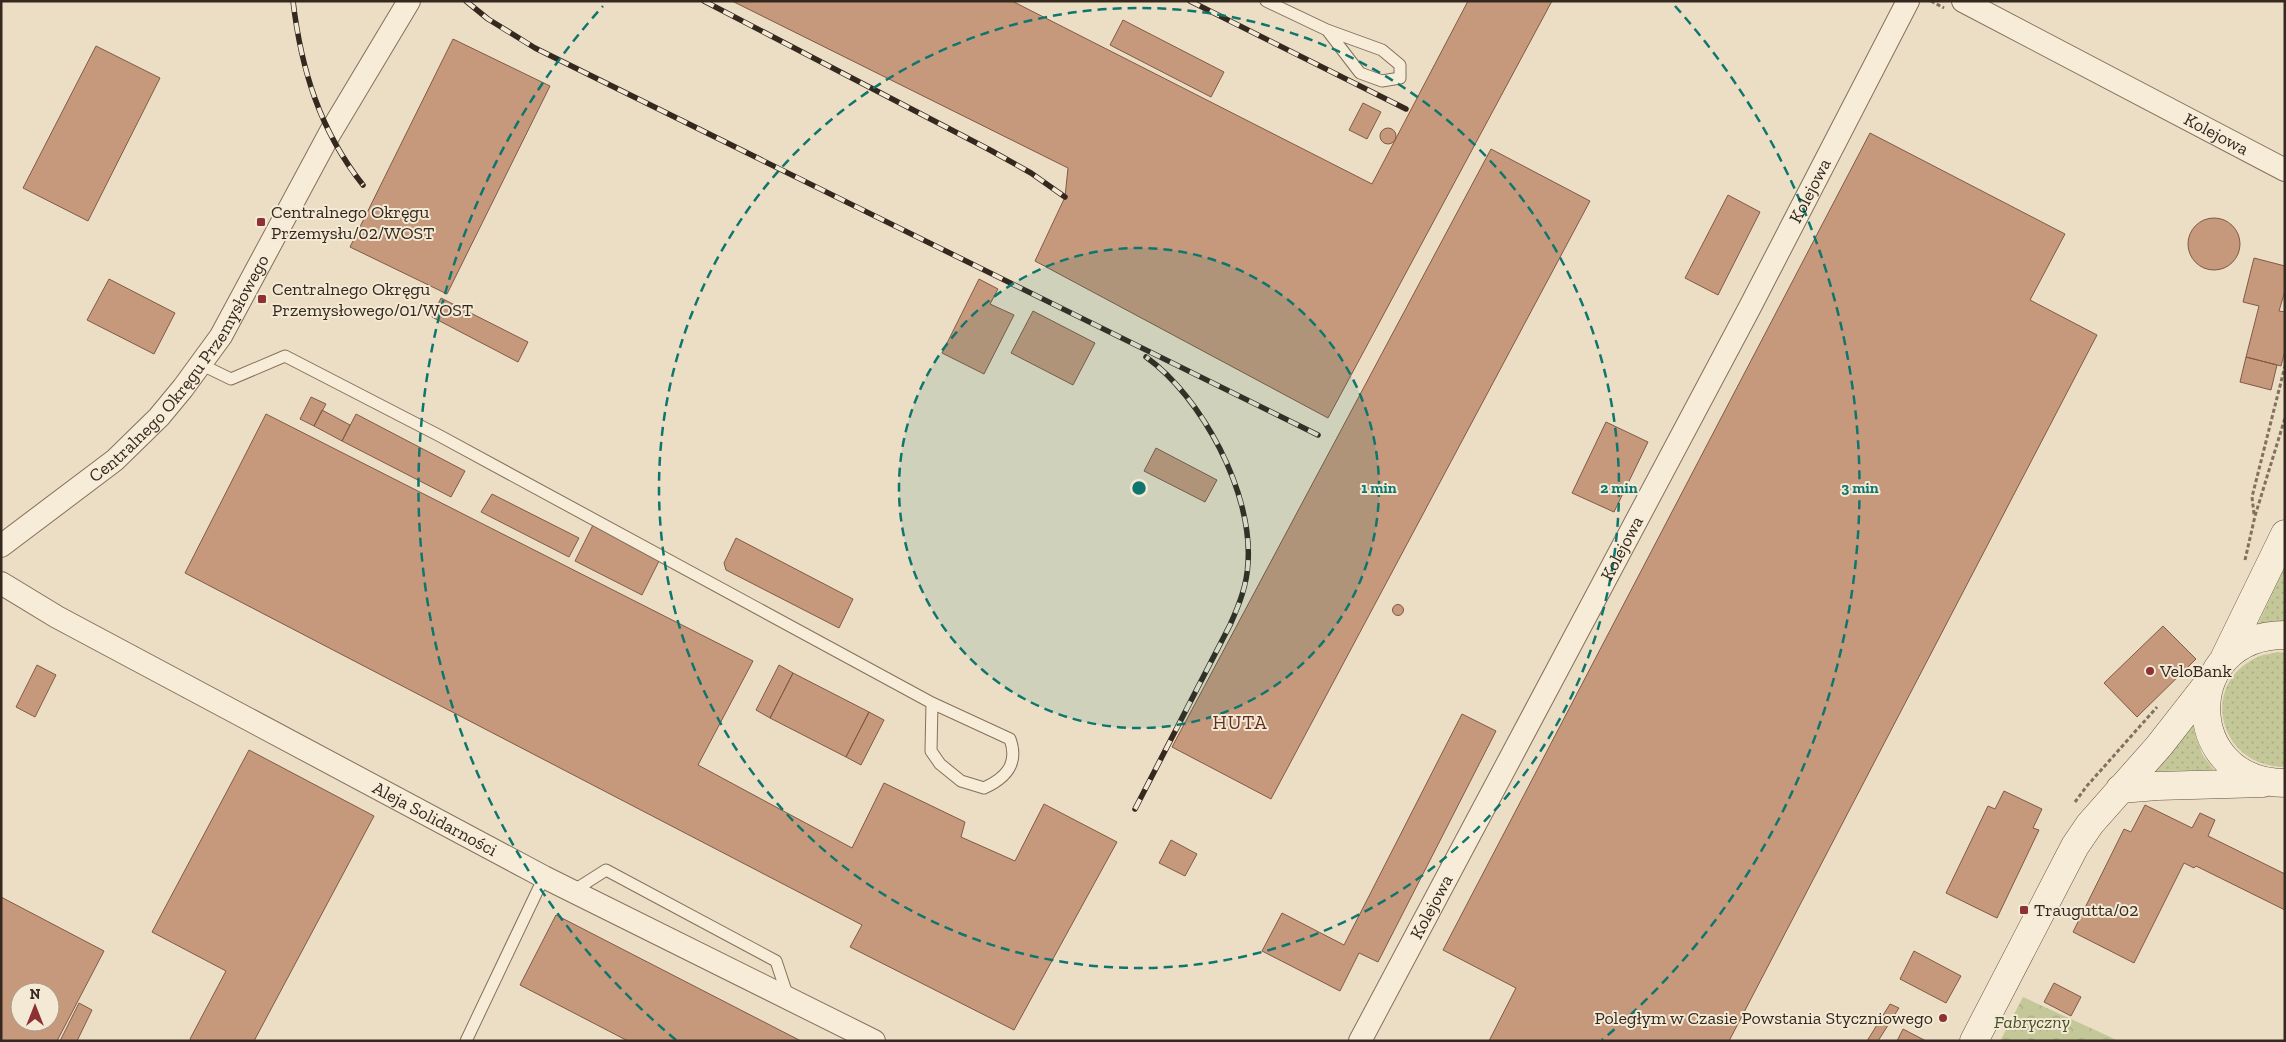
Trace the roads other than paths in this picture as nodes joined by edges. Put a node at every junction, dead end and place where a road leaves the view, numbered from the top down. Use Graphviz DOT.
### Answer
graph roads {
  1 [pos="409,1"];
  2 [pos="1266,1"];
  3 [pos="1908,1"];
  4 [pos="1963,1"];
  5 [pos="1327,30"];
  6 [pos="2285,170"];
  7 [pos="200,364"];
  8 [pos="2285,534"];
  9 [pos="1,546"];
  10 [pos="1,583"];
  11 [pos="2285,635"];
  12 [pos="2219,667"];
  13 [pos="932,704"];
  14 [pos="2279,783"];
  15 [pos="2120,789"];
  16 [pos="544,877"];
  17 [pos="573,891"];
  18 [pos="788,997"];
  19 [pos="466,1041"];
  20 [pos="874,1041"];
  21 [pos="1360,1041"];
  22 [pos="1974,1041"];
  1 -- 7 [label="street, Centralnego Okręgu Przemysłowego"];
  2 -- 5 [label="lane"];
  3 -- 21 [label="street, Kolejowa"];
  4 -- 6 [label="street, Kolejowa"];
  5 -- 5 [label="lane"];
  7 -- 9 [label="street, Centralnego Okręgu Przemysłowego"];
  7 -- 13 [label="lane"];
  8 -- 12 [label="main road"];
  10 -- 16 [label="street, Aleja Solidarności"];
  11 -- 12 [label="main road"];
  12 -- 14 [label="main road"];
  12 -- 15 [label="main road"];
  13 -- 13 [label="lane"];
  14 -- 15 [label="main road"];
  15 -- 22 [label="main road"];
  16 -- 17 [label="street, Aleja Solidarności"];
  16 -- 19 [label="lane"];
  17 -- 18 [label="street, Aleja Solidarności"];
  17 -- 18 [label="lane"];
  18 -- 20 [label="street, Aleja Solidarności"];
}
